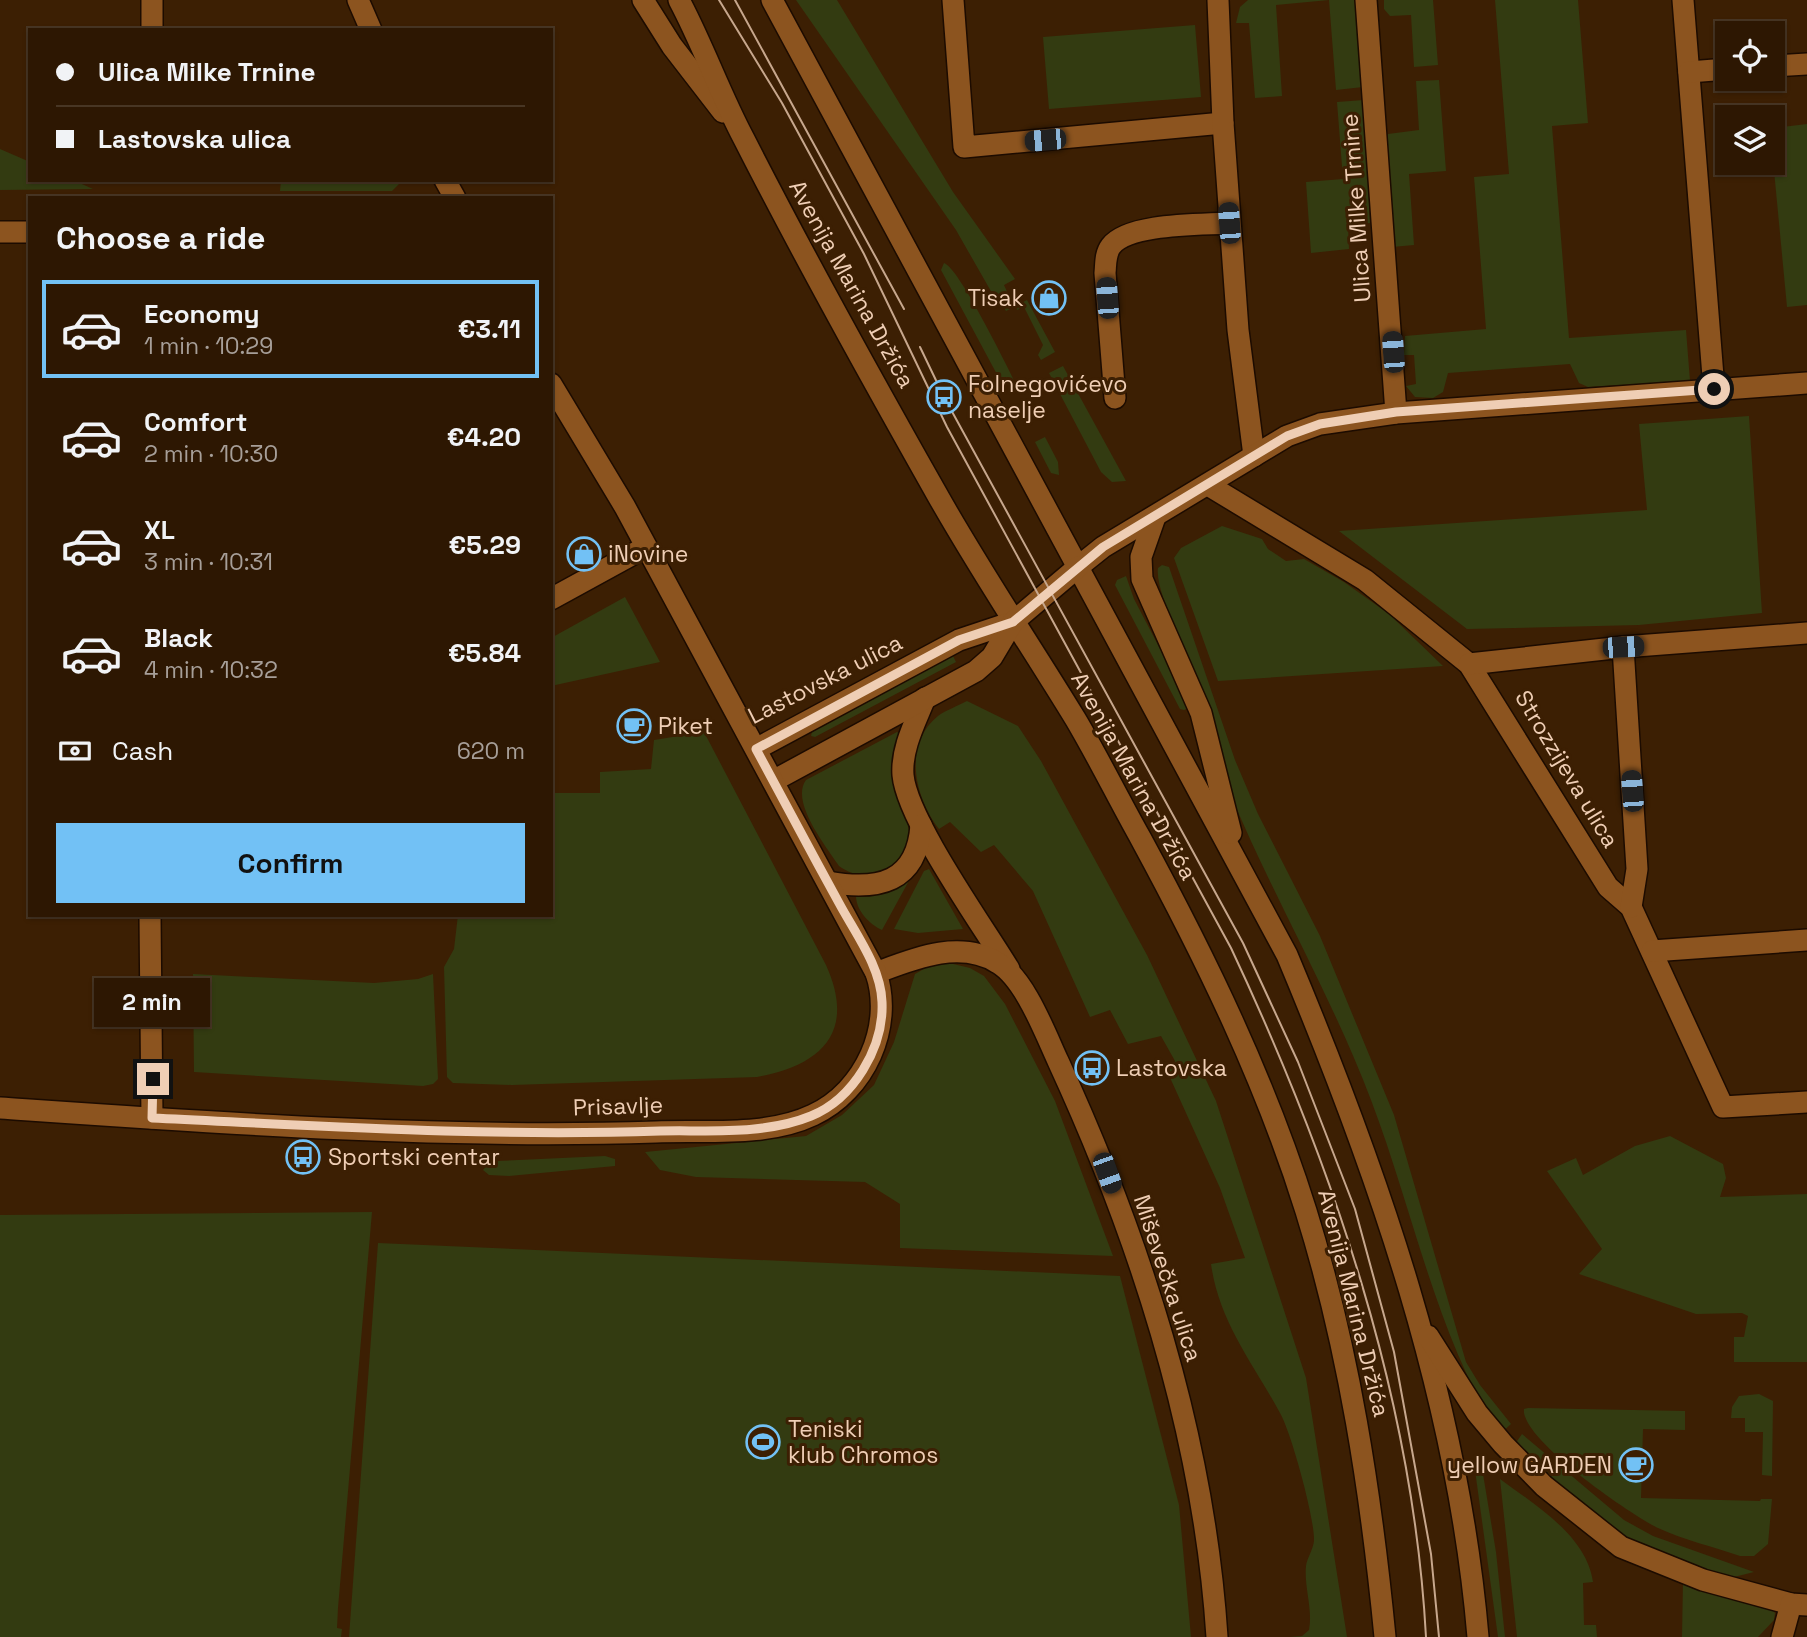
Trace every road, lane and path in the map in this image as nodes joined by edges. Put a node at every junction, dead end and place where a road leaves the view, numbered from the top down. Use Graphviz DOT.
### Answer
graph roads {
  1 [pos="152,0"];
  2 [pos="358,0"];
  3 [pos="643,0"];
  4 [pos="678,0"];
  5 [pos="772,0"];
  6 [pos="953,0"];
  7 [pos="1218,0"];
  8 [pos="1366,0"];
  9 [pos="1683,0"];
  10 [pos="152,28"];
  11 [pos="370,28"];
  12 [pos="1807,64"];
  13 [pos="1785,65"];
  14 [pos="1715,70"];
  15 [pos="1689,72"];
  16 [pos="1223,123"];
  17 [pos="742,136"];
  18 [pos="1229,223"];
  19 [pos="0,232"];
  20 [pos="28,232"];
  21 [pos="1807,383"];
  22 [pos="553,387"];
  23 [pos="1714,389"];
  24 [pos="1115,398"];
  25 [pos="1396,412"];
  26 [pos="1254,456"];
  27 [pos="1208,485"];
  28 [pos="1155,517"];
  29 [pos="646,547"];
  30 [pos="1078,567"];
  31 [pos="553,597"];
  32 [pos="1013,622"];
  33 [pos="1807,634"];
  34 [pos="1623,647"];
  35 [pos="1469,664"];
  36 [pos="925,698"];
  37 [pos="756,749"];
  38 [pos="773,781"];
  39 [pos="921,825"];
  40 [pos="1236,856"];
  41 [pos="828,882"];
  42 [pos="1631,907"];
  43 [pos="150,917"];
  44 [pos="1807,940"];
  45 [pos="1653,951"];
  46 [pos="876,973"];
  47 [pos="1013,976"];
  48 [pos="1807,1102"];
  49 [pos="0,1108"];
  50 [pos="152,1118"];
  51 [pos="1416,1318"];
  52 [pos="1799,1604"];
  53 [pos="1217,1637"];
  54 [pos="1385,1637"];
  55 [pos="1478,1637"];
  56 [pos="1782,1637"];
  1 -- 10 [label="street"];
  2 -- 11 [label="street"];
  3 -- 17 [label="street"];
  4 -- 17 [label="street, Avenija Marina Držića"];
  5 -- 30 [label="street"];
  6 -- 16 [label="street"];
  7 -- 16 [label="street"];
  8 -- 25 [label="street, Ulica Milke Trnine"];
  9 -- 15 [label="street"];
  12 -- 13 [label="street"];
  14 -- 15 [label="street"];
  15 -- 23 [label="street"];
  16 -- 18 [label="street"];
  17 -- 32 [label="street, Avenija Marina Držića"];
  18 -- 24 [label="street"];
  18 -- 26 [label="street"];
  19 -- 20 [label="street"];
  21 -- 23 [label="street"];
  22 -- 29 [label="street, Lastovska ulica"];
  23 -- 25 [label="street"];
  25 -- 26 [label="street"];
  26 -- 27 [label="street"];
  27 -- 28 [label="street"];
  27 -- 35 [label="street, Strozzijeva ulica"];
  28 -- 30 [label="street"];
  28 -- 40 [label="street"];
  29 -- 31 [label="street"];
  29 -- 37 [label="street, Lastovska ulica"];
  30 -- 32 [label="street, Lastovska ulica"];
  30 -- 40 [label="street"];
  32 -- 36 [label="street, Lastovska ulica"];
  32 -- 37 [label="street, Lastovska ulica"];
  32 -- 54 [label="street, Avenija Marina Držića"];
  33 -- 34 [label="street"];
  34 -- 35 [label="street"];
  34 -- 42 [label="street"];
  35 -- 42 [label="street, Strozzijeva ulica"];
  36 -- 38 [label="street, Lastovska ulica"];
  36 -- 39 [label="street"];
  37 -- 38 [label="street, Prisavlje"];
  38 -- 41 [label="street, Prisavlje"];
  39 -- 41 [label="street"];
  39 -- 47 [label="street"];
  40 -- 51 [label="street"];
  41 -- 46 [label="street, Prisavlje"];
  42 -- 45 [label="street, Strozzijeva ulica"];
  43 -- 50 [label="street"];
  44 -- 45 [label="street"];
  45 -- 48 [label="street, Strozzijeva ulica"];
  46 -- 47 [label="street, Miševečka ulica"];
  46 -- 50 [label="street, Prisavlje"];
  47 -- 53 [label="street, Miševečka ulica"];
  49 -- 50 [label="street, Prisavlje"];
  51 -- 52 [label="street"];
  51 -- 55 [label="street"];
  52 -- 56 [label="street"];
}
